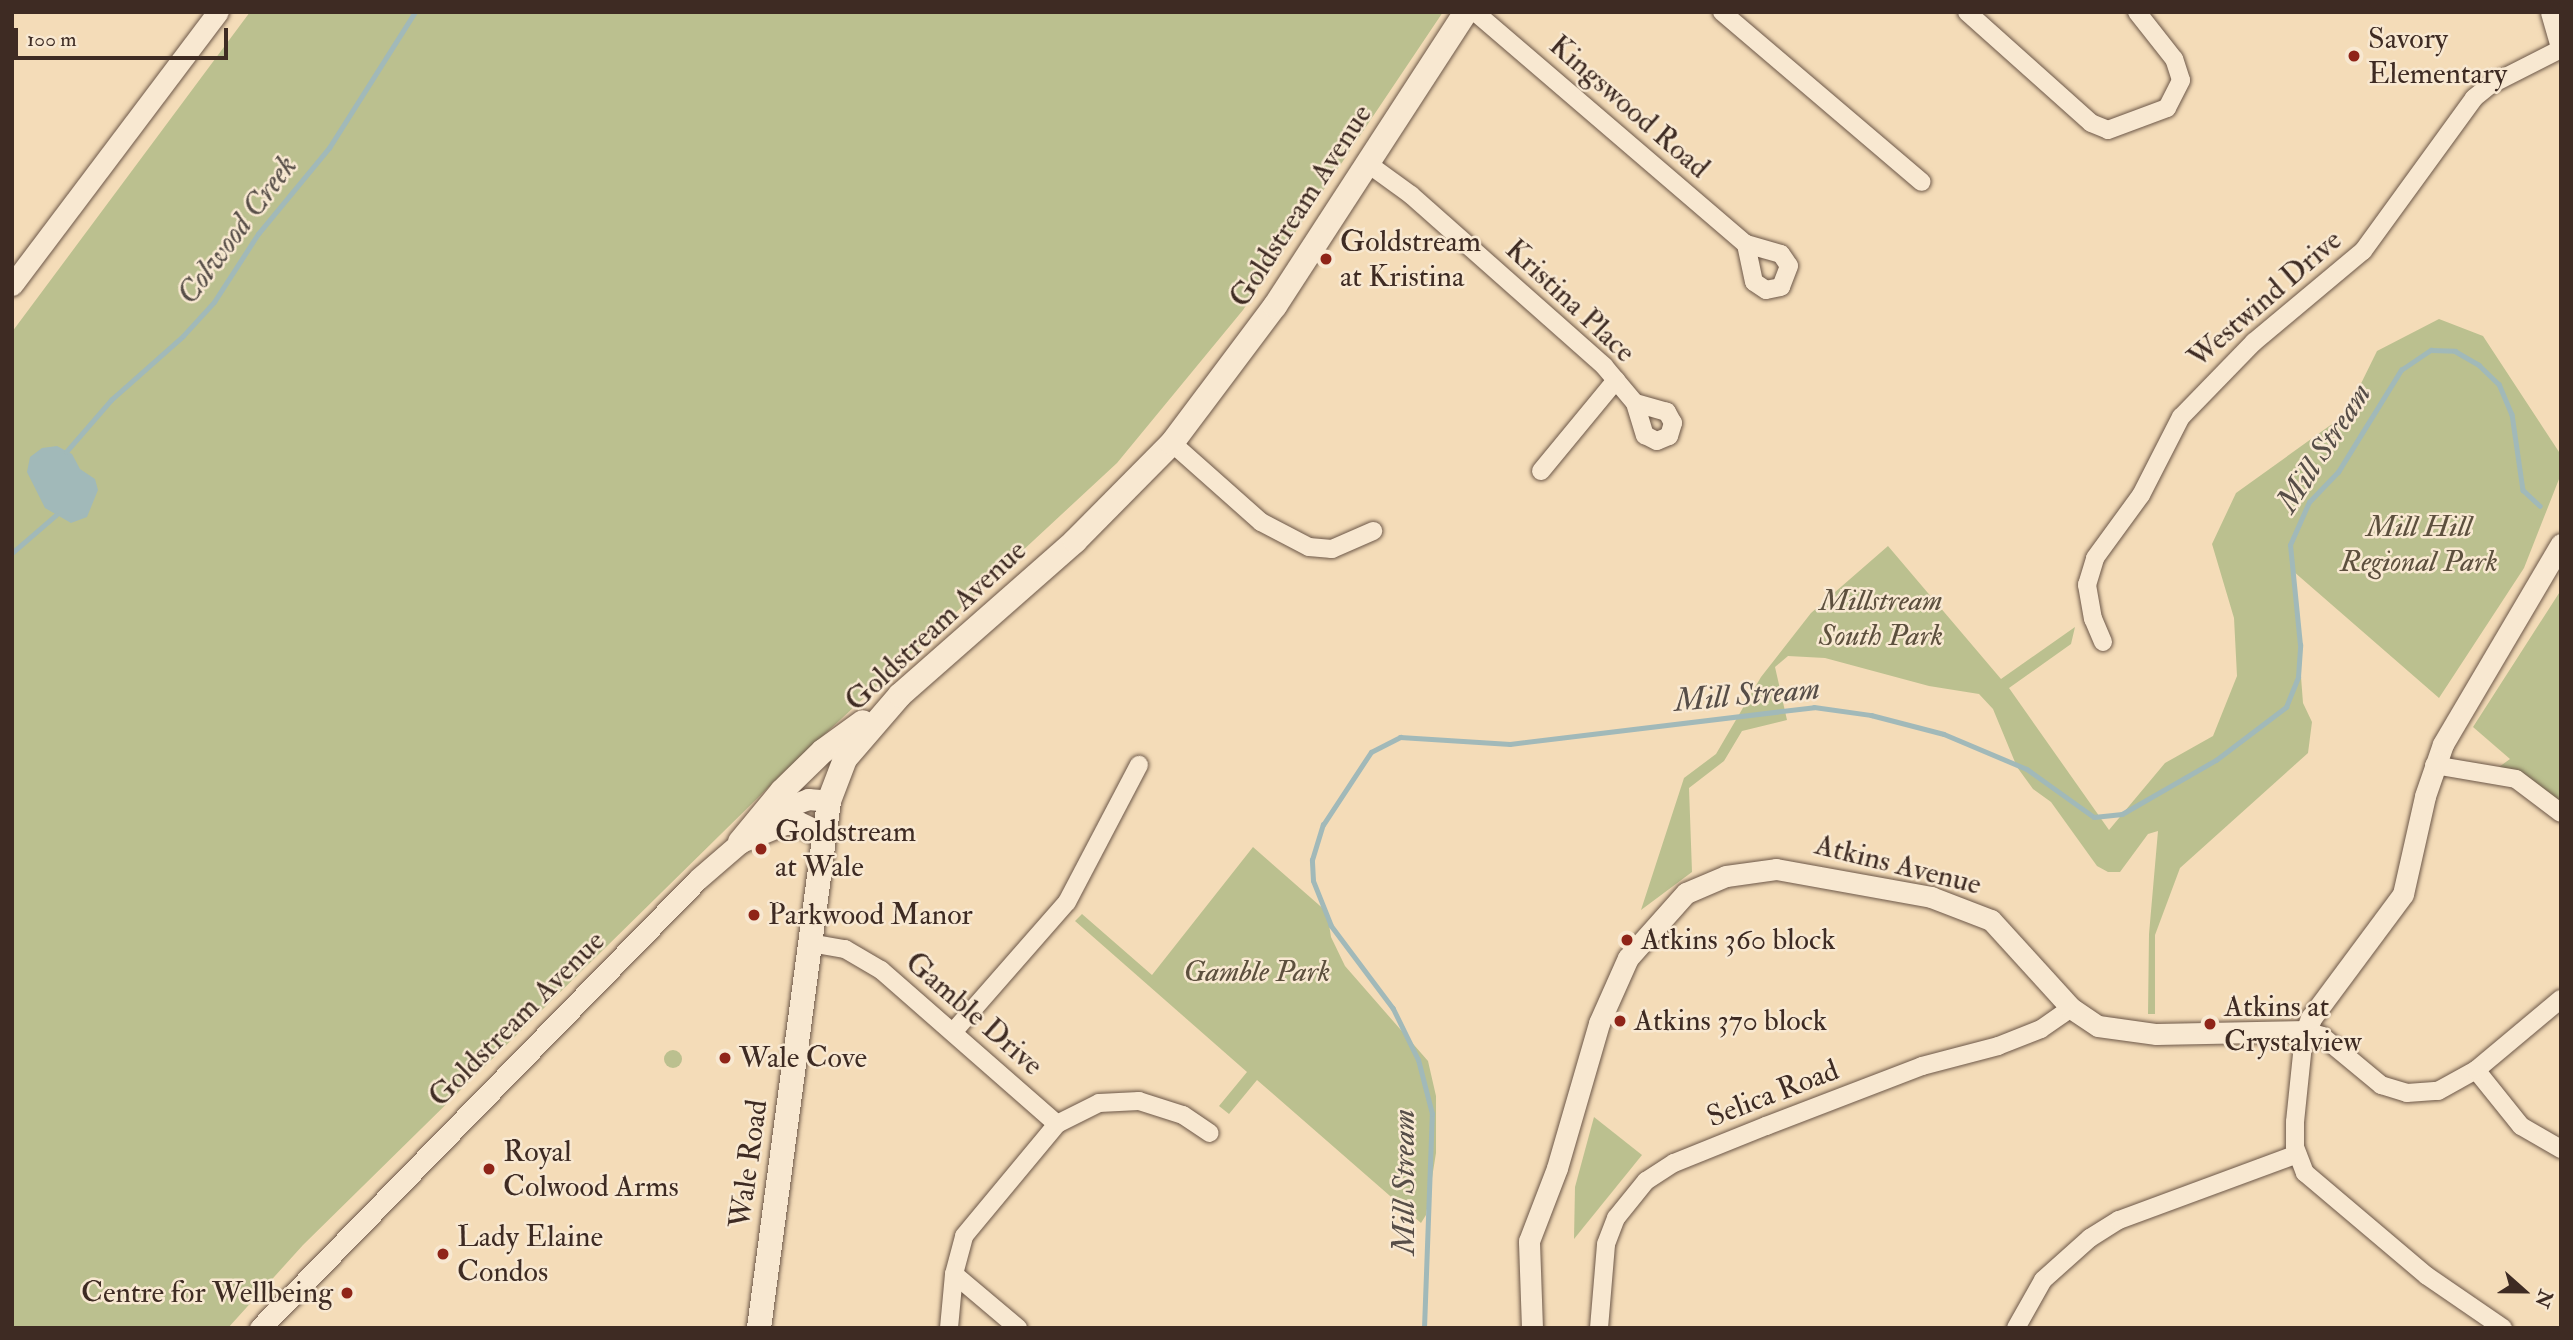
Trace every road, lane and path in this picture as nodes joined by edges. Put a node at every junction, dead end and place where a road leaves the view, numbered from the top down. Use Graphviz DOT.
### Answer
graph roads {
  1 [pos="218,12"];
  2 [pos="1466,12"];
  3 [pos="1475,12"];
  4 [pos="1722,12"];
  5 [pos="1967,12"];
  6 [pos="2137,12"];
  7 [pos="2551,12"];
  8 [pos="2561,47"];
  9 [pos="1367,163"];
  10 [pos="1922,182"];
  11 [pos="1746,244"];
  12 [pos="12,285"];
  13 [pos="1616,380"];
  14 [pos="1634,403"];
  15 [pos="1172,443"];
  16 [pos="1541,471"];
  17 [pos="1373,531"];
  18 [pos="2561,544"];
  19 [pos="2103,642"];
  20 [pos="900,695"];
  21 [pos="1139,765"];
  22 [pos="2434,765"];
  23 [pos="829,800"];
  24 [pos="2561,813"];
  25 [pos="824,836"];
  26 [pos="740,842"];
  27 [pos="810,943"];
  28 [pos="2561,999"];
  29 [pos="2071,1008"];
  30 [pos="954,1031"];
  31 [pos="2306,1031"];
  32 [pos="2476,1070"];
  33 [pos="1057,1124"];
  34 [pos="1210,1133"];
  35 [pos="2561,1149"];
  36 [pos="2300,1158"];
  37 [pos="954,1274"];
  38 [pos="260,1328"];
  39 [pos="759,1328"];
  40 [pos="949,1328"];
  41 [pos="1018,1328"];
  42 [pos="1532,1328"];
  43 [pos="1599,1328"];
  44 [pos="2016,1328"];
  45 [pos="2503,1328"];
  1 -- 12 [label="street"];
  2 -- 9 [label="main road, Goldstream Avenue"];
  3 -- 11 [label="street, Kingswood Road"];
  4 -- 10 [label="street"];
  5 -- 6 [label="street"];
  7 -- 8 [label="street"];
  8 -- 19 [label="street, Westwind Drive"];
  9 -- 13 [label="street, Kristina Place"];
  9 -- 15 [label="main road, Goldstream Avenue"];
  13 -- 14 [label="street, Kristina Place"];
  13 -- 16 [label="street"];
  15 -- 17 [label="street"];
  15 -- 20 [label="main road, Goldstream Avenue"];
  18 -- 22 [label="street"];
  20 -- 23 [label="main road, Goldstream Avenue"];
  20 -- 26 [label="main road"];
  21 -- 30 [label="street"];
  22 -- 24 [label="street"];
  22 -- 31 [label="street"];
  23 -- 25 [label="main road, Wale Road"];
  23 -- 26 [label="street, Goldstream Avenue"];
  25 -- 26 [label="main road"];
  25 -- 27 [label="main road, Wale Road"];
  26 -- 38 [label="street, Goldstream Avenue"];
  27 -- 30 [label="street, Gamble Drive"];
  27 -- 39 [label="main road, Wale Road"];
  28 -- 32 [label="street"];
  29 -- 31 [label="street, Atkins Avenue"];
  29 -- 42 [label="street, Atkins Avenue"];
  29 -- 43 [label="street, Selica Road"];
  30 -- 33 [label="street, Gamble Drive"];
  31 -- 32 [label="street"];
  31 -- 36 [label="street"];
  32 -- 35 [label="street"];
  33 -- 34 [label="street"];
  33 -- 37 [label="street"];
  36 -- 44 [label="street"];
  36 -- 45 [label="street"];
  37 -- 40 [label="street"];
  37 -- 41 [label="street"];
}
